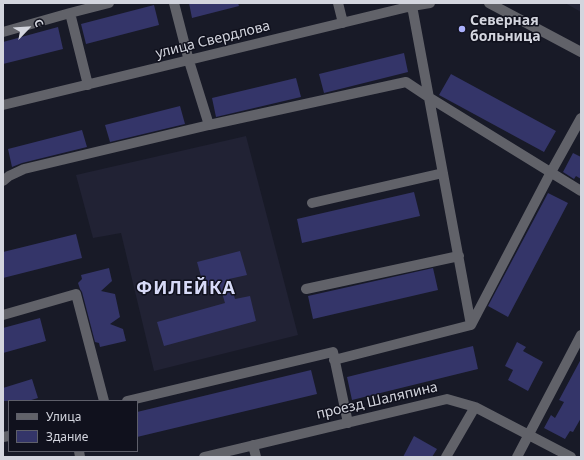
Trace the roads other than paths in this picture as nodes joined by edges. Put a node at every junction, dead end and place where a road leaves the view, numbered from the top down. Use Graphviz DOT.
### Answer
graph roads {
  1 [pos="109,3"];
  2 [pos="174,3"];
  3 [pos="338,3"];
  4 [pos="430,3"];
  5 [pos="488,3"];
  6 [pos="412,6"];
  7 [pos="70,13"];
  8 [pos="343,23"];
  9 [pos="3,32"];
  10 [pos="581,52"];
  11 [pos="189,61"];
  12 [pos="88,85"];
  13 [pos="430,98"];
  14 [pos="3,105"];
  15 [pos="581,118"];
  16 [pos="209,125"];
  17 [pos="551,172"];
  18 [pos="443,173"];
  19 [pos="3,181"];
  20 [pos="581,191"];
  21 [pos="312,203"];
  22 [pos="458,256"];
  23 [pos="306,289"];
  24 [pos="3,315"];
  25 [pos="471,325"];
  26 [pos="581,335"];
  27 [pos="334,360"];
  28 [pos="104,400"];
  29 [pos="131,400"];
  30 [pos="475,407"];
  31 [pos="348,422"];
  32 [pos="529,435"];
  33 [pos="253,445"];
  34 [pos="204,457"];
  35 [pos="256,457"];
  36 [pos="446,457"];
  37 [pos="517,457"];
  38 [pos="571,457"];
  1 -- 7 [label="street"];
  2 -- 11 [label="street"];
  3 -- 8 [label="street"];
  4 -- 6 [label="street, улица Свердлова"];
  5 -- 10 [label="street"];
  6 -- 8 [label="street, улица Свердлова"];
  6 -- 13 [label="street"];
  7 -- 9 [label="street"];
  7 -- 12 [label="street"];
  8 -- 11 [label="street, улица Свердлова"];
  11 -- 12 [label="street, улица Свердлова"];
  11 -- 16 [label="street"];
  12 -- 14 [label="street, улица Свердлова"];
  13 -- 16 [label="street"];
  13 -- 17 [label="street"];
  13 -- 18 [label="street"];
  15 -- 17 [label="street"];
  16 -- 19 [label="street"];
  17 -- 20 [label="street"];
  17 -- 25 [label="street"];
  18 -- 21 [label="street"];
  18 -- 22 [label="street"];
  22 -- 23 [label="street"];
  22 -- 25 [label="street"];
  24 -- 28 [label="street"];
  25 -- 27 [label="street"];
  26 -- 32 [label="street"];
  27 -- 29 [label="street"];
  27 -- 31 [label="street"];
  30 -- 31 [label="street, проезд Шаляпина"];
  30 -- 32 [label="street, проезд Шаляпина"];
  30 -- 36 [label="street"];
  31 -- 33 [label="street, проезд Шаляпина"];
  32 -- 37 [label="street"];
  32 -- 38 [label="street, проезд Шаляпина"];
  33 -- 34 [label="street, проезд Шаляпина"];
  33 -- 35 [label="street"];
}
